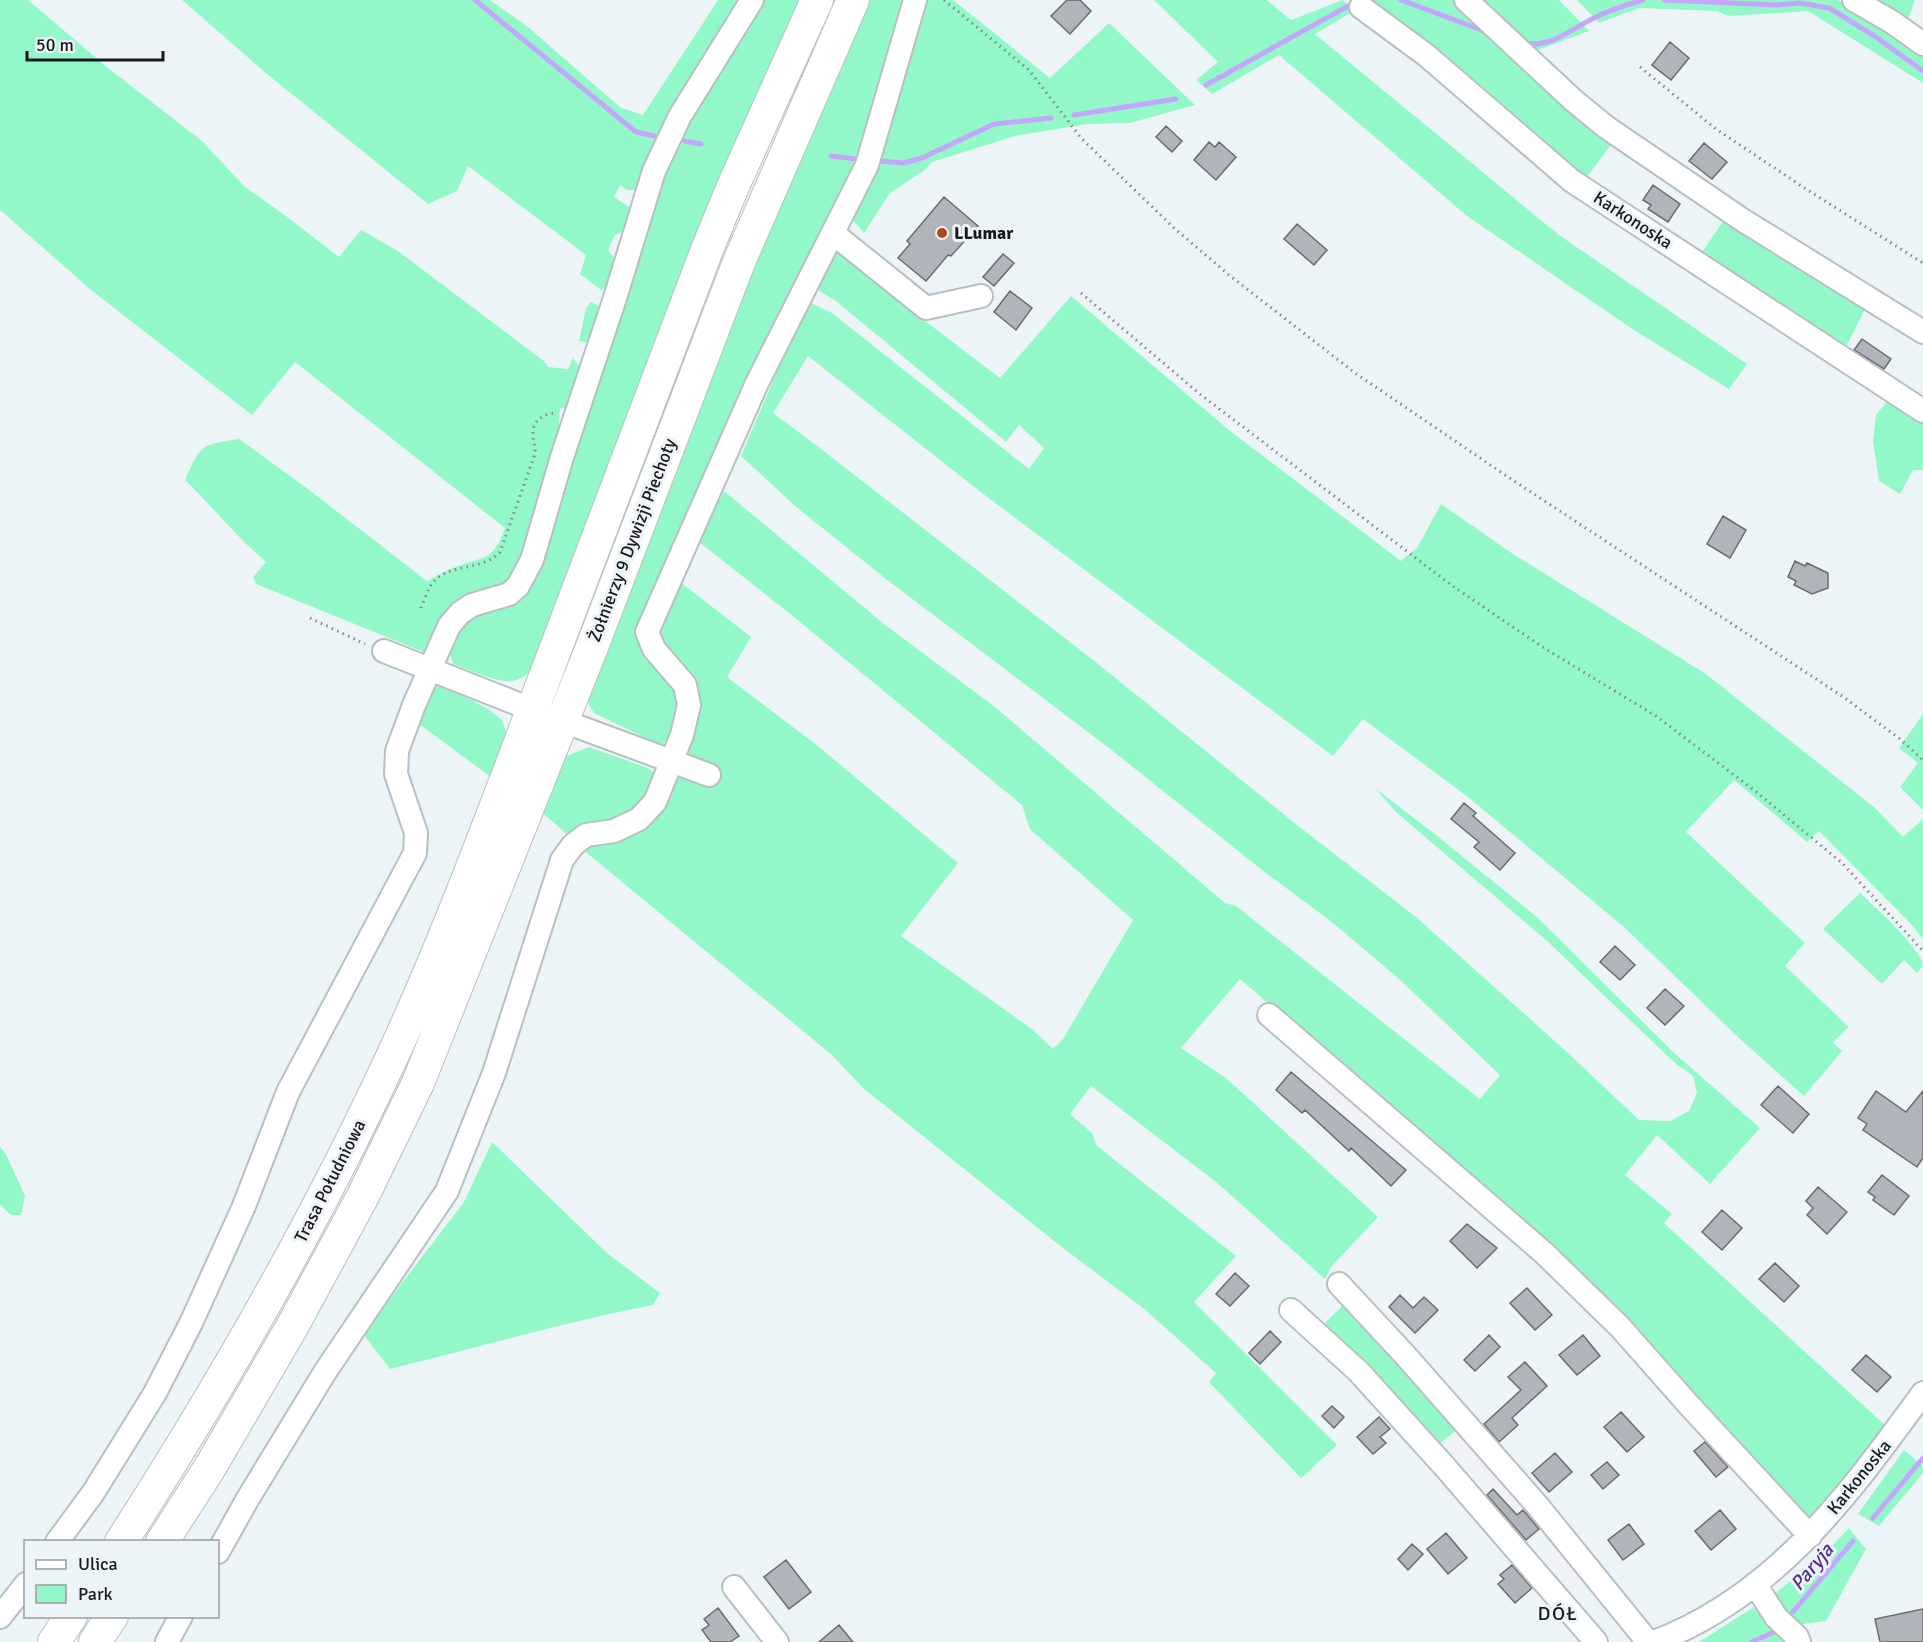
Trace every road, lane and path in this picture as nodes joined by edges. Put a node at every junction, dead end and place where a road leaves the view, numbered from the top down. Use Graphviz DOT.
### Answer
graph roads {
  1 [pos="752,0"];
  2 [pos="817,0"];
  3 [pos="853,0"];
  4 [pos="915,0"];
  5 [pos="944,0"];
  6 [pos="1466,0"];
  7 [pos="1854,0"];
  8 [pos="1361,7"];
  9 [pos="1923,44"];
  10 [pos="1640,67"];
  11 [pos="834,234"];
  12 [pos="1923,263"];
  13 [pos="1081,293"];
  14 [pos="981,296"];
  15 [pos="1923,332"];
  16 [pos="1923,411"];
  17 [pos="576,416"];
  18 [pos="421,608"];
  19 [pos="310,618"];
  20 [pos="384,651"];
  21 [pos="431,668"];
  22 [pos="533,710"];
  23 [pos="563,720"];
  24 [pos="671,760"];
  25 [pos="1923,760"];
  26 [pos="709,775"];
  27 [pos="498,801"];
  28 [pos="1923,951"];
  29 [pos="1269,1015"];
  30 [pos="418,1083"];
  31 [pos="1339,1284"];
  32 [pos="1291,1311"];
  33 [pos="1923,1394"];
  34 [pos="1810,1536"];
  35 [pos="58,1540"];
  36 [pos="122,1540"];
  37 [pos="163,1540"];
  38 [pos="219,1550"];
  39 [pos="1755,1584"];
  40 [pos="24,1587"];
  41 [pos="734,1587"];
  42 [pos="0,1617"];
  43 [pos="70,1618"];
  44 [pos="111,1618"];
  45 [pos="180,1618"];
  46 [pos="1662,1639"];
  47 [pos="54,1642"];
  48 [pos="94,1642"];
  49 [pos="167,1642"];
  50 [pos="777,1642"];
  51 [pos="1596,1642"];
  52 [pos="1648,1642"];
  53 [pos="1799,1642"];
  1 -- 17 [label="street"];
  2 -- 22 [label="highway, Żołnierzy 9 Dywizji Piechoty"];
  3 -- 23 [label="highway, Żołnierzy 9 Dywizji Piechoty"];
  4 -- 11 [label="street"];
  5 -- 25 [label="path"];
  6 -- 15 [label="street"];
  7 -- 9 [label="street"];
  8 -- 16 [label="street, Karkonoska"];
  10 -- 12 [label="path"];
  11 -- 14 [label="street"];
  11 -- 24 [label="street"];
  13 -- 28 [label="path"];
  17 -- 18 [label="path"];
  17 -- 21 [label="street"];
  19 -- 20 [label="path"];
  20 -- 21 [label="street"];
  21 -- 22 [label="street"];
  21 -- 35 [label="street"];
  22 -- 23 [label="street"];
  22 -- 27 [label="highway, Żołnierzy 9 Dywizji Piechoty"];
  23 -- 24 [label="street"];
  23 -- 30 [label="highway, Żołnierzy 9 Dywizji Piechoty"];
  24 -- 26 [label="street"];
  24 -- 38 [label="street"];
  27 -- 36 [label="highway, Trasa Południowa"];
  29 -- 34 [label="street"];
  30 -- 37 [label="highway, Trasa Południowa"];
  31 -- 52 [label="street"];
  32 -- 51 [label="street"];
  33 -- 34 [label="street, Karkonoska"];
  34 -- 39 [label="street, Karkonoska"];
  39 -- 46 [label="street, Karkonoska"];
  39 -- 53 [label="street"];
  40 -- 42 [label="street"];
  41 -- 50 [label="street"];
  43 -- 47 [label="highway"];
  44 -- 48 [label="highway"];
  45 -- 49 [label="street"];
}
